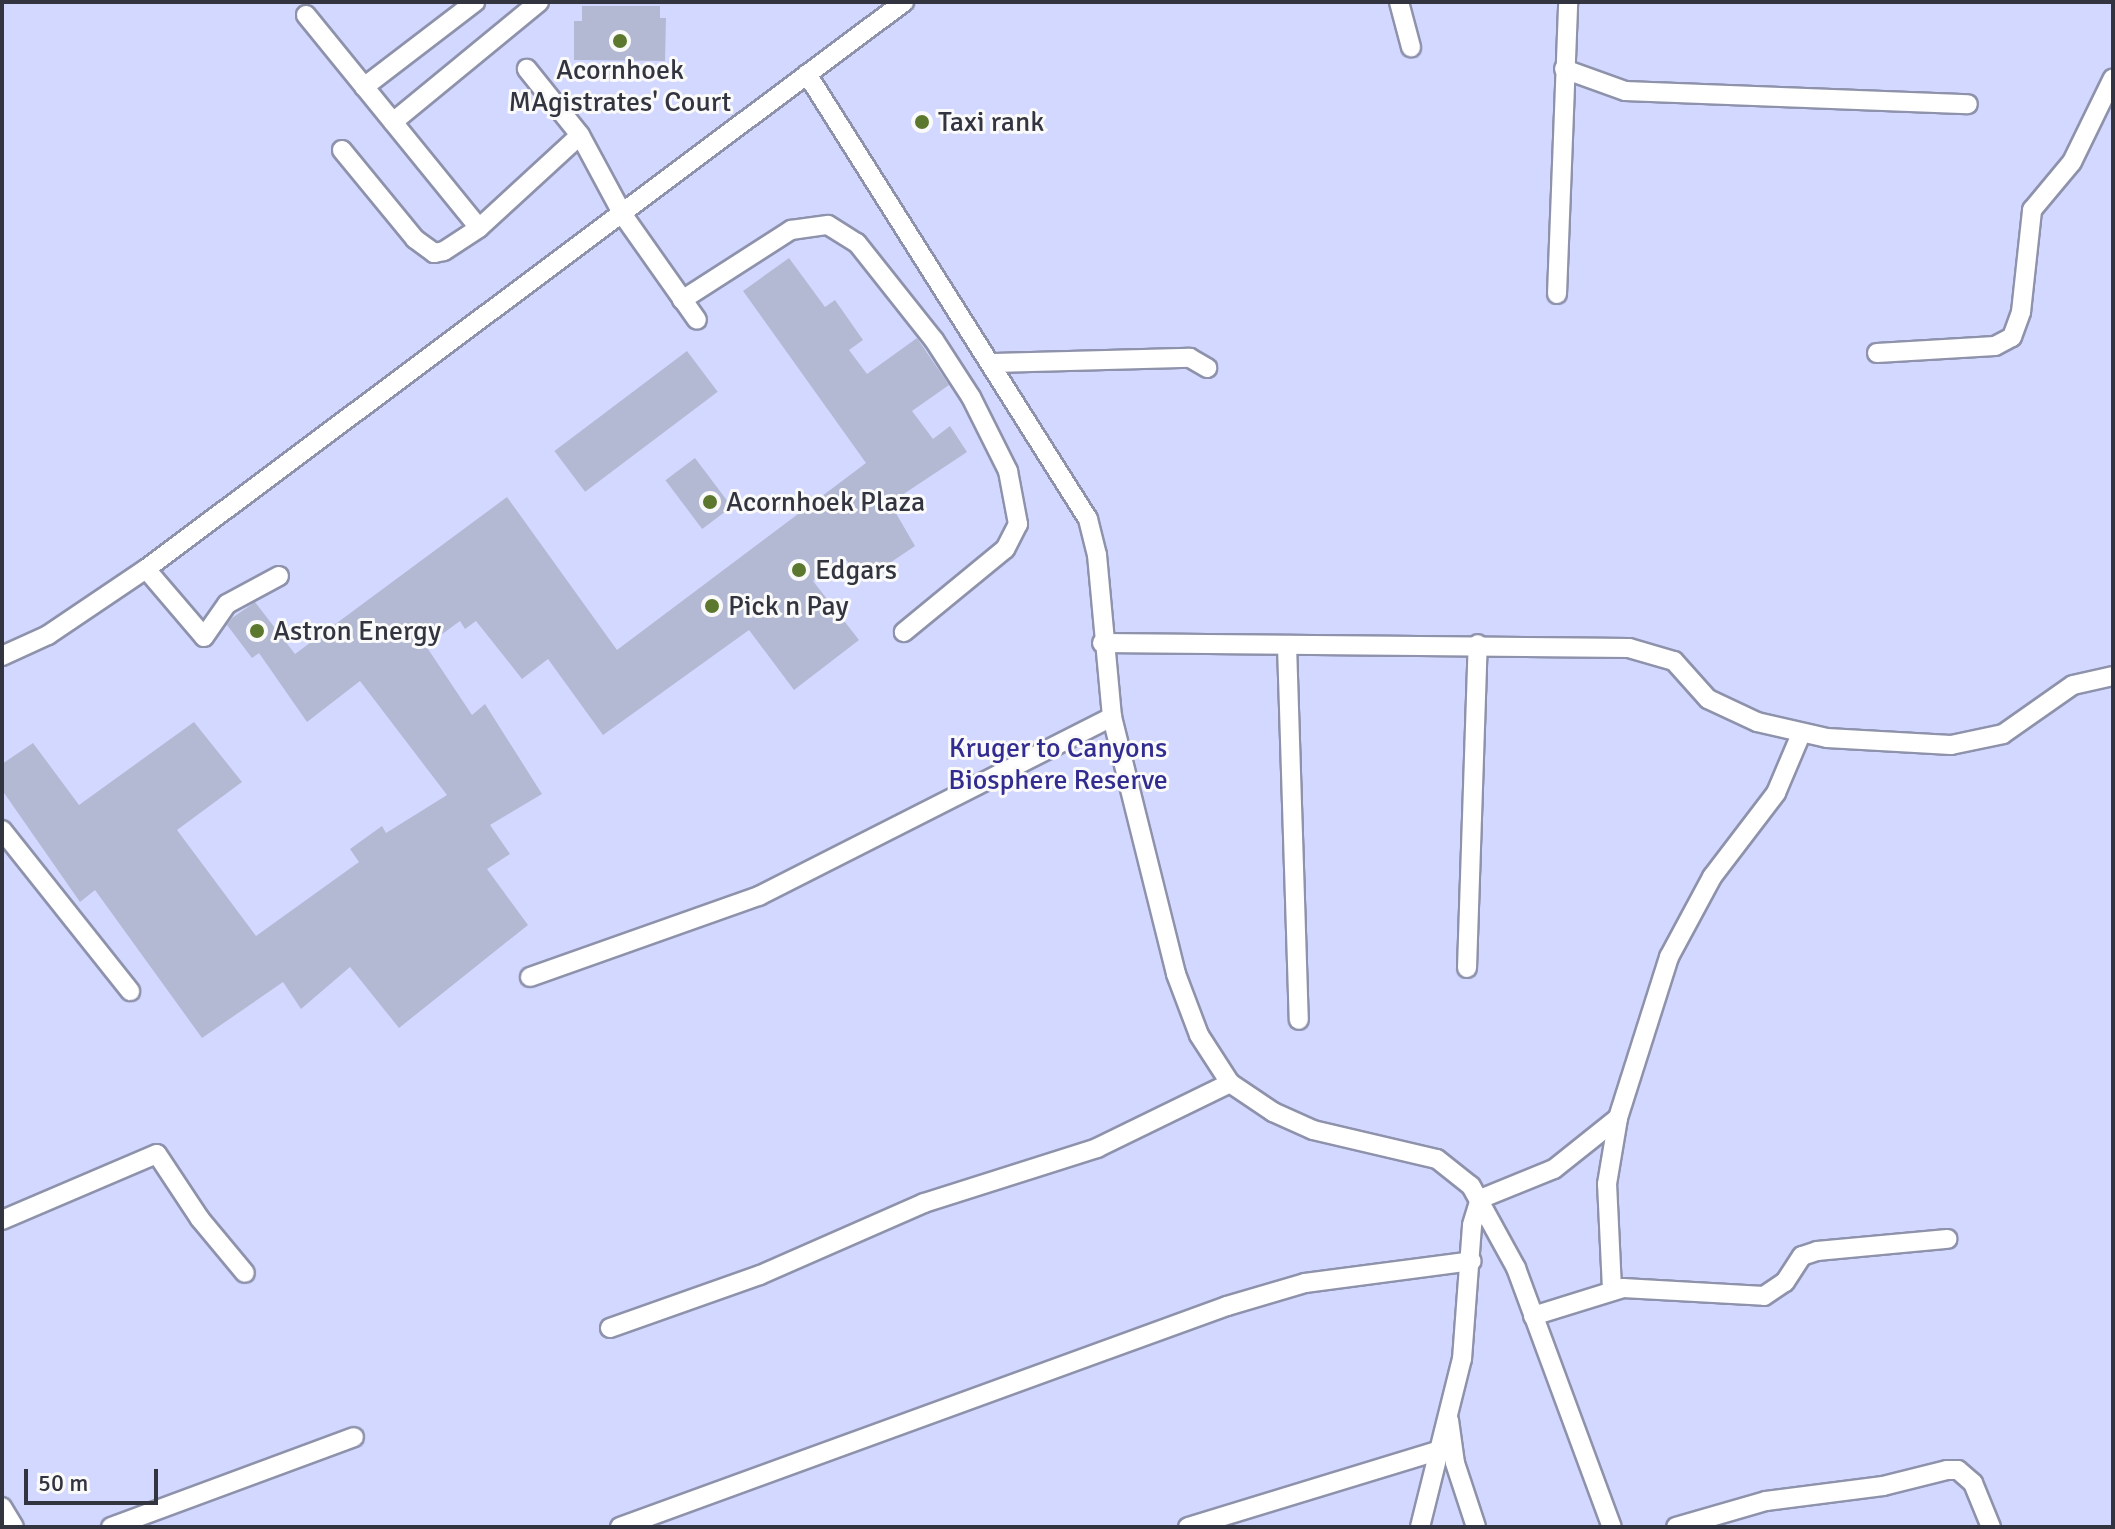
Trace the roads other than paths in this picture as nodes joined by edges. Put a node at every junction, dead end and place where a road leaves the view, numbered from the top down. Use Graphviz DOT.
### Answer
graph roads {
  1 [pos="475,2"];
  2 [pos="539,2"];
  3 [pos="904,2"];
  4 [pos="1399,2"];
  5 [pos="1568,2"];
  6 [pos="306,15"];
  7 [pos="1411,47"];
  8 [pos="527,69"];
  9 [pos="1564,69"];
  10 [pos="807,74"];
  11 [pos="2113,78"];
  12 [pos="364,87"];
  13 [pos="1968,104"];
  14 [pos="393,122"];
  15 [pos="580,135"];
  16 [pos="342,150"];
  17 [pos="623,215"];
  18 [pos="479,228"];
  19 [pos="1557,294"];
  20 [pos="682,300"];
  21 [pos="697,320"];
  22 [pos="1877,353"];
  23 [pos="994,363"];
  24 [pos="1207,368"];
  25 [pos="146,569"];
  26 [pos="279,576"];
  27 [pos="904,632"];
  28 [pos="1102,643"];
  29 [pos="1478,644"];
  30 [pos="1287,645"];
  31 [pos="2,656"];
  32 [pos="2113,676"];
  33 [pos="1112,717"];
  34 [pos="1801,734"];
  35 [pos="2,830"];
  36 [pos="1467,968"];
  37 [pos="530,977"];
  38 [pos="130,991"];
  39 [pos="1299,1020"];
  40 [pos="1230,1083"];
  41 [pos="1618,1118"];
  42 [pos="1480,1199"];
  43 [pos="2,1220"];
  44 [pos="1947,1239"];
  45 [pos="1472,1261"];
  46 [pos="245,1273"];
  47 [pos="1612,1289"];
  48 [pos="1533,1316"];
  49 [pos="610,1328"];
  50 [pos="1449,1420"];
  51 [pos="354,1437"];
  52 [pos="1436,1451"];
  53 [pos="2,1507"];
  54 [pos="14,1527"];
  55 [pos="111,1527"];
  56 [pos="620,1527"];
  57 [pos="1188,1527"];
  58 [pos="1420,1527"];
  59 [pos="1476,1527"];
  60 [pos="1612,1527"];
  61 [pos="1676,1527"];
  62 [pos="1991,1527"];
  1 -- 12 [label="street"];
  2 -- 14 [label="street"];
  3 -- 10 [label="street"];
  4 -- 7 [label="street"];
  5 -- 9 [label="street"];
  6 -- 12 [label="street"];
  8 -- 15 [label="street"];
  9 -- 13 [label="street"];
  9 -- 19 [label="street"];
  10 -- 17 [label="street"];
  10 -- 23 [label="street"];
  11 -- 22 [label="street"];
  12 -- 14 [label="street"];
  14 -- 18 [label="street"];
  15 -- 17 [label="street"];
  15 -- 18 [label="street"];
  16 -- 18 [label="street"];
  17 -- 20 [label="street"];
  17 -- 25 [label="street"];
  20 -- 21 [label="street"];
  20 -- 27 [label="street"];
  23 -- 24 [label="street"];
  23 -- 28 [label="street"];
  25 -- 26 [label="street"];
  25 -- 31 [label="street"];
  28 -- 30 [label="street"];
  28 -- 33 [label="street"];
  29 -- 30 [label="street"];
  29 -- 34 [label="street"];
  29 -- 36 [label="street"];
  30 -- 39 [label="street"];
  32 -- 34 [label="street"];
  33 -- 37 [label="street"];
  33 -- 40 [label="street"];
  34 -- 41 [label="street"];
  35 -- 38 [label="street"];
  40 -- 42 [label="street"];
  40 -- 49 [label="street"];
  41 -- 42 [label="street"];
  41 -- 47 [label="street"];
  42 -- 45 [label="street"];
  42 -- 48 [label="street"];
  43 -- 46 [label="street"];
  44 -- 47 [label="street"];
  45 -- 50 [label="street"];
  45 -- 56 [label="street"];
  47 -- 48 [label="street"];
  48 -- 60 [label="street"];
  50 -- 52 [label="street"];
  50 -- 59 [label="street"];
  51 -- 55 [label="street"];
  52 -- 57 [label="street"];
  52 -- 58 [label="street"];
  53 -- 54 [label="street"];
  61 -- 62 [label="street"];
}
